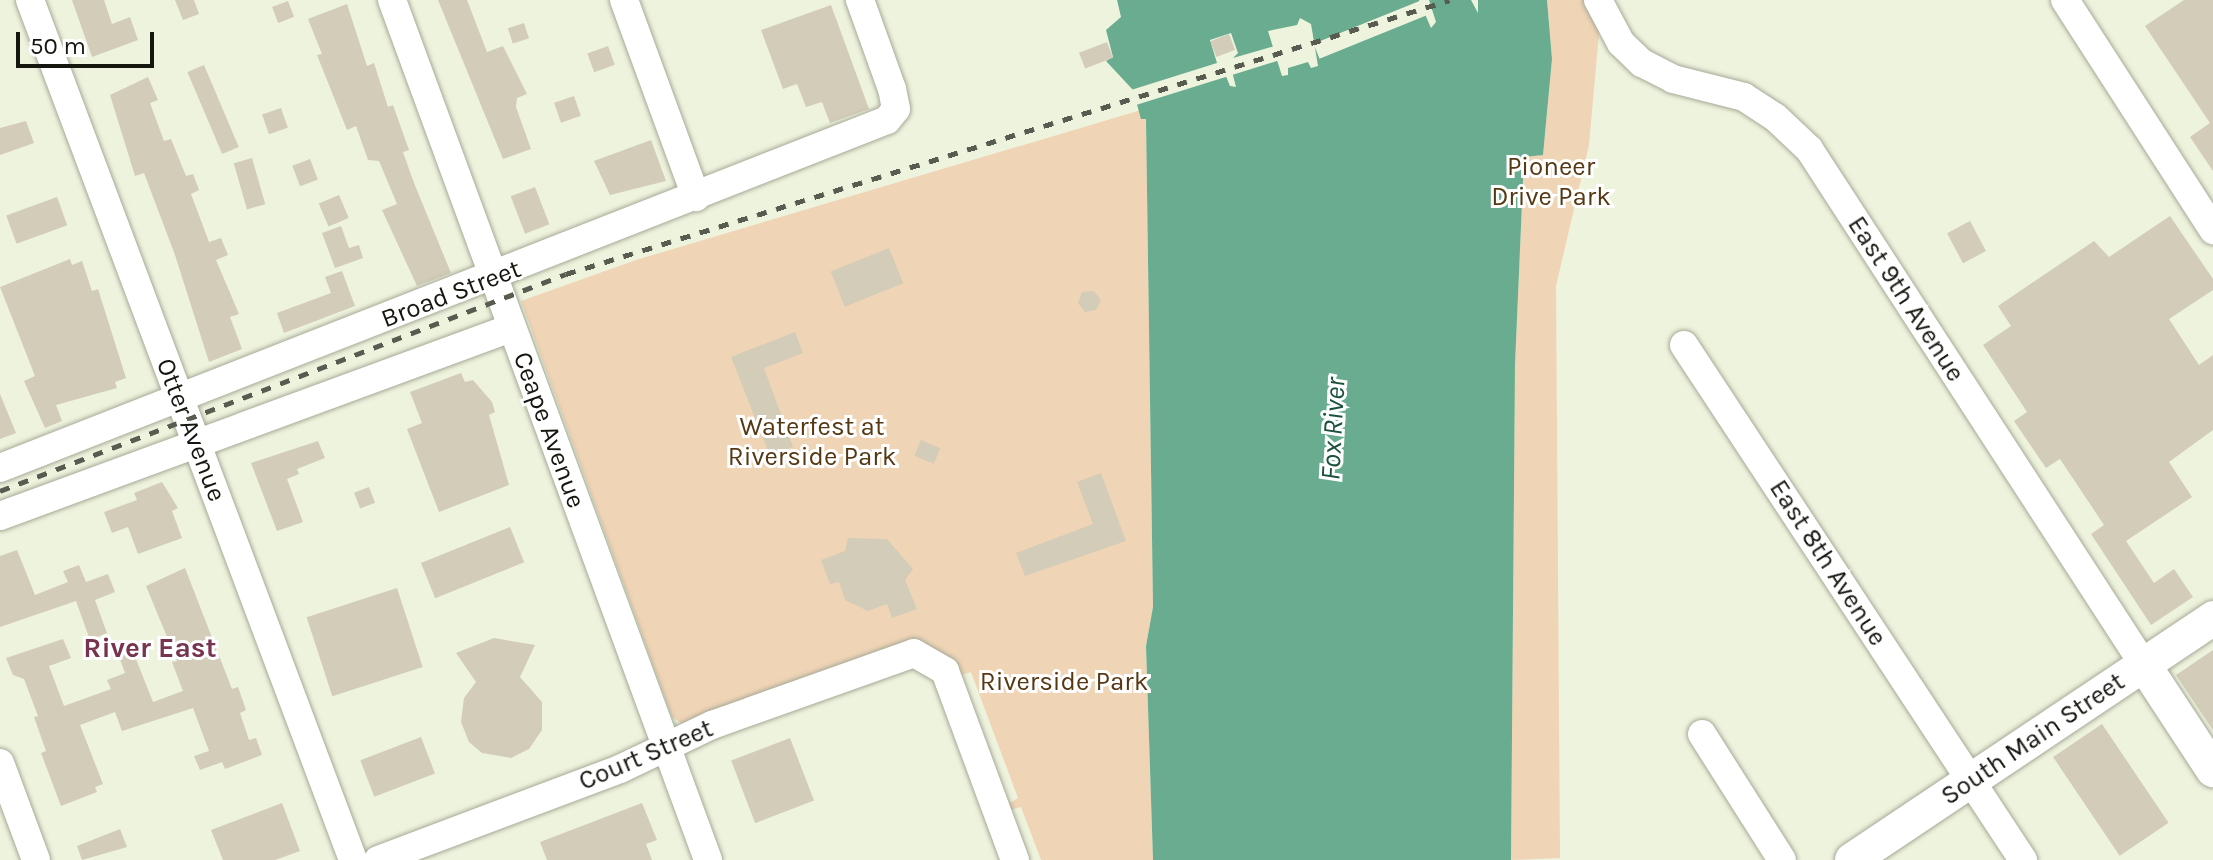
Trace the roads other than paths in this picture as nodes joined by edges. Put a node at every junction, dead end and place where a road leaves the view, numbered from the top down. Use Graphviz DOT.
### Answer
graph roads {
  1 [pos="30,0"];
  2 [pos="392,0"];
  3 [pos="624,0"];
  4 [pos="860,0"];
  5 [pos="2065,0"];
  6 [pos="1599,5"];
  7 [pos="696,197"];
  8 [pos="2213,230"];
  9 [pos="494,277"];
  10 [pos="511,328"];
  11 [pos="1684,345"];
  12 [pos="180,399"];
  13 [pos="196,443"];
  14 [pos="0,468"];
  15 [pos="0,516"];
  16 [pos="2213,618"];
  17 [pos="2144,665"];
  18 [pos="1702,734"];
  19 [pos="666,747"];
  20 [pos="0,763"];
  21 [pos="2213,770"];
  22 [pos="1971,780"];
  23 [pos="36,860"];
  24 [pos="353,860"];
  25 [pos="378,860"];
  26 [pos="708,860"];
  27 [pos="1015,860"];
  28 [pos="1782,860"];
  29 [pos="1852,860"];
  30 [pos="2023,860"];
  1 -- 12 [label="street, Otter Avenue"];
  2 -- 9 [label="street, Ceape Avenue"];
  3 -- 7 [label="street"];
  4 -- 7 [label="street, Broad Street"];
  5 -- 8 [label="street"];
  6 -- 17 [label="street, East 9th Avenue"];
  7 -- 9 [label="street, Broad Street"];
  9 -- 10 [label="street, Ceape Avenue"];
  9 -- 12 [label="street, Broad Street"];
  10 -- 13 [label="street, Broad Street"];
  10 -- 19 [label="street, Ceape Avenue"];
  11 -- 22 [label="street, East 8th Avenue"];
  12 -- 13 [label="street, Otter Avenue"];
  12 -- 14 [label="street, Broad Street"];
  13 -- 15 [label="street, Broad Street"];
  13 -- 24 [label="street, Otter Avenue"];
  16 -- 17 [label="main road, South Main Street"];
  17 -- 21 [label="main road"];
  17 -- 22 [label="main road, South Main Street"];
  18 -- 28 [label="street"];
  19 -- 25 [label="street, Court Street"];
  19 -- 26 [label="street, Ceape Avenue"];
  19 -- 27 [label="street, Court Street"];
  20 -- 23 [label="street"];
  22 -- 29 [label="main road, South Main Street"];
  22 -- 30 [label="street, East 8th Avenue"];
}
